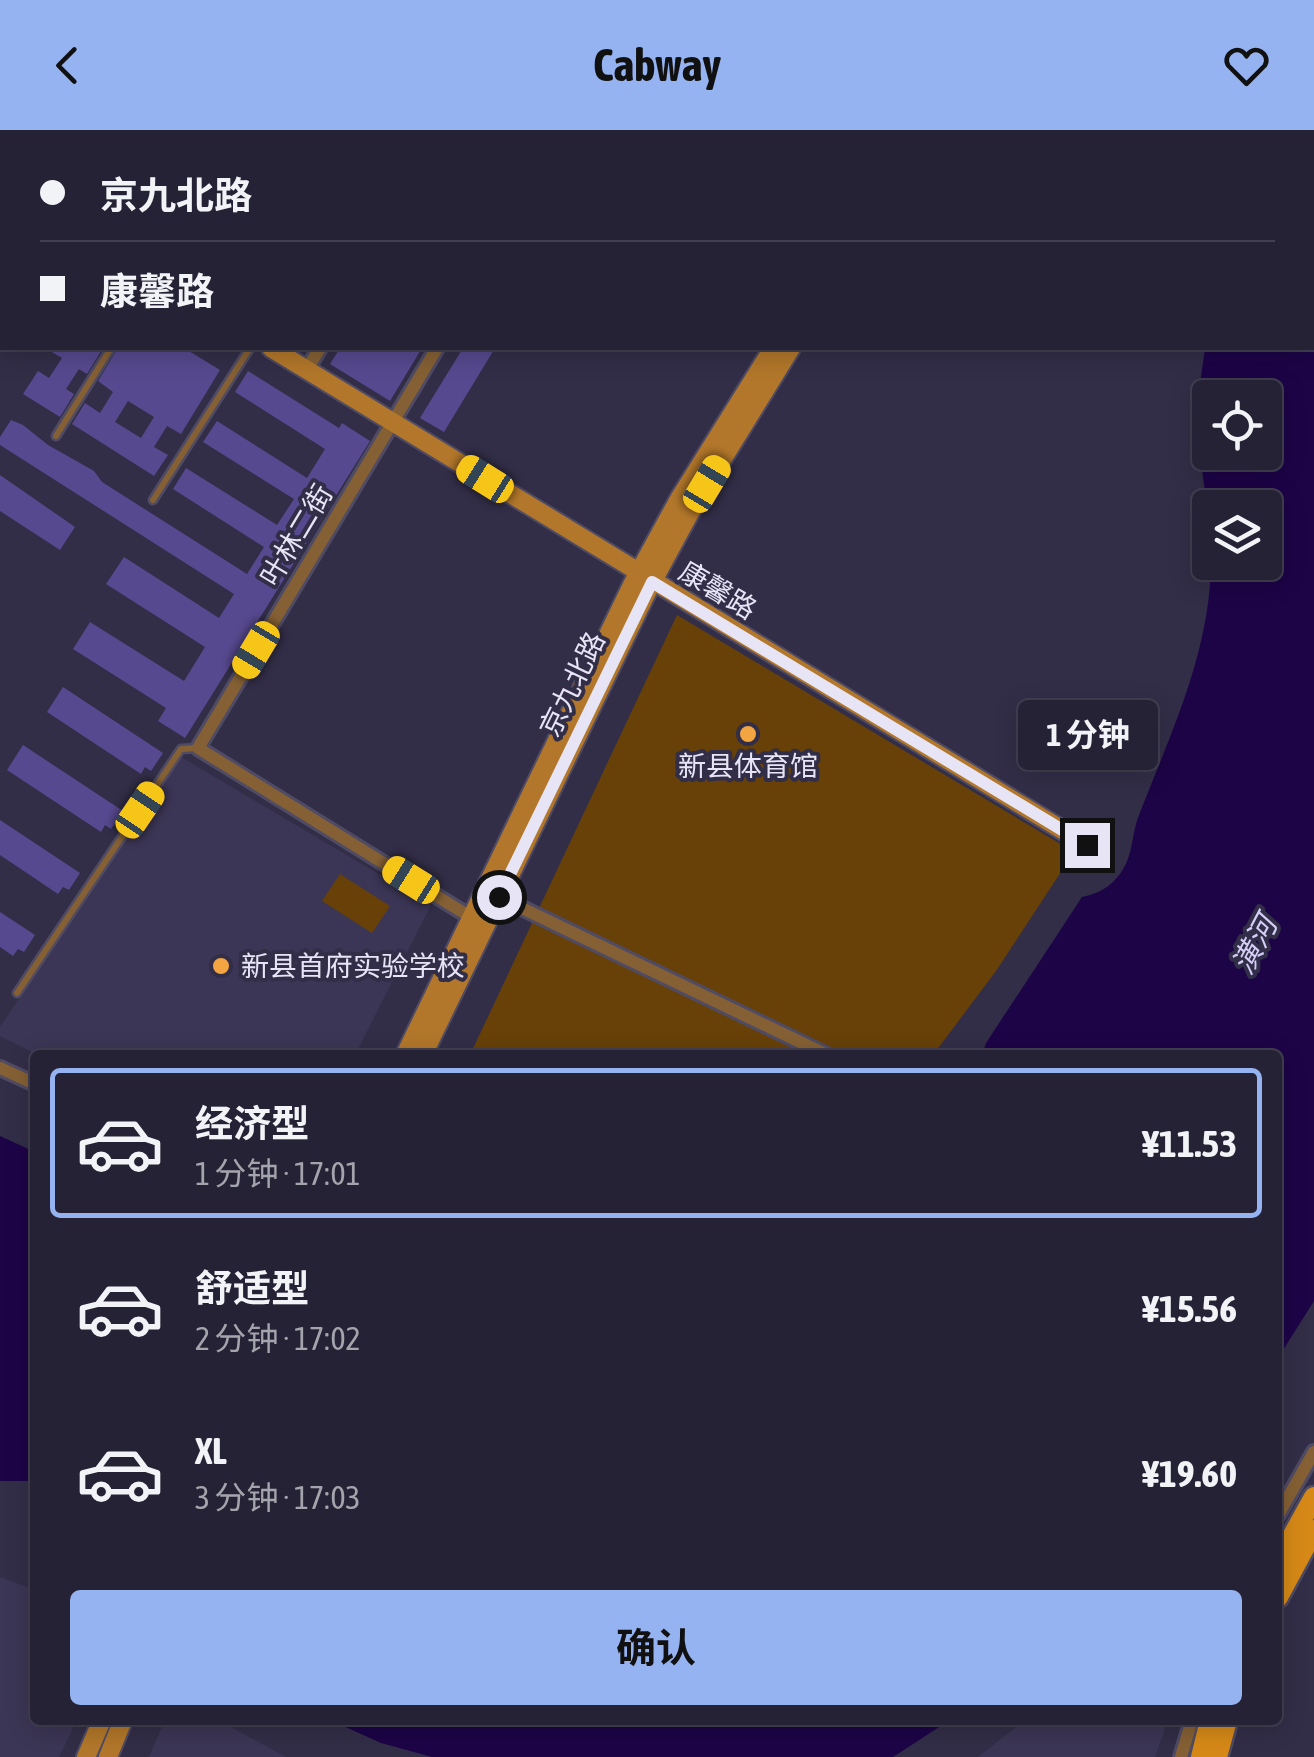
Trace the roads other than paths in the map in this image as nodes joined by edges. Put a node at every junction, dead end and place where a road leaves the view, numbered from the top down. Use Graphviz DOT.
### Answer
graph roads {
  1 [pos="110,350"];
  2 [pos="249,350"];
  3 [pos="274,350"];
  4 [pos="319,350"];
  5 [pos="436,350"];
  6 [pos="771,350"];
  7 [pos="790,350"];
  8 [pos="306,369"];
  9 [pos="392,422"];
  10 [pos="56,436"];
  11 [pos="153,500"];
  12 [pos="645,578"];
  13 [pos="198,748"];
  14 [pos="1087,845"];
  15 [pos="499,897"];
  16 [pos="472,918"];
  17 [pos="17,993"];
  18 [pos="407,1050"];
  19 [pos="425,1050"];
  20 [pos="817,1050"];
  21 [pos="0,1068"];
  22 [pos="30,1082"];
  23 [pos="1314,1452"];
  24 [pos="1314,1497"];
  25 [pos="1282,1507"];
  26 [pos="1314,1530"];
  27 [pos="1282,1555"];
  28 [pos="1282,1590"];
  29 [pos="100,1725"];
  30 [pos="121,1725"];
  31 [pos="1191,1725"];
  32 [pos="1209,1725"];
  33 [pos="1227,1725"];
  34 [pos="86,1757"];
  35 [pos="108,1757"];
  36 [pos="1181,1757"];
  37 [pos="1201,1757"];
  38 [pos="1217,1757"];
  1 -- 10 [label="lane"];
  2 -- 11 [label="lane"];
  3 -- 8 [label="main road, 康馨路"];
  4 -- 8 [label="street"];
  5 -- 9 [label="street, 叶林二街"];
  6 -- 12 [label="main road, 京九北路"];
  7 -- 12 [label="main road, 京九北路"];
  8 -- 9 [label="main road, 康馨路"];
  9 -- 12 [label="main road, 康馨路"];
  9 -- 13 [label="street, 叶林二街"];
  12 -- 14 [label="main road, 康馨路"];
  12 -- 15 [label="main road, 京九北路"];
  12 -- 16 [label="main road, 京九北路"];
  13 -- 16 [label="street"];
  13 -- 17 [label="lane"];
  15 -- 19 [label="main road, 京九北路"];
  15 -- 20 [label="street"];
  16 -- 18 [label="main road, 京九北路"];
  21 -- 22 [label="street"];
  23 -- 25 [label="street"];
  24 -- 27 [label="main road"];
  26 -- 28 [label="main road"];
  29 -- 34 [label="main road"];
  30 -- 35 [label="main road"];
  31 -- 36 [label="street"];
  32 -- 37 [label="main road"];
  33 -- 38 [label="main road"];
}
